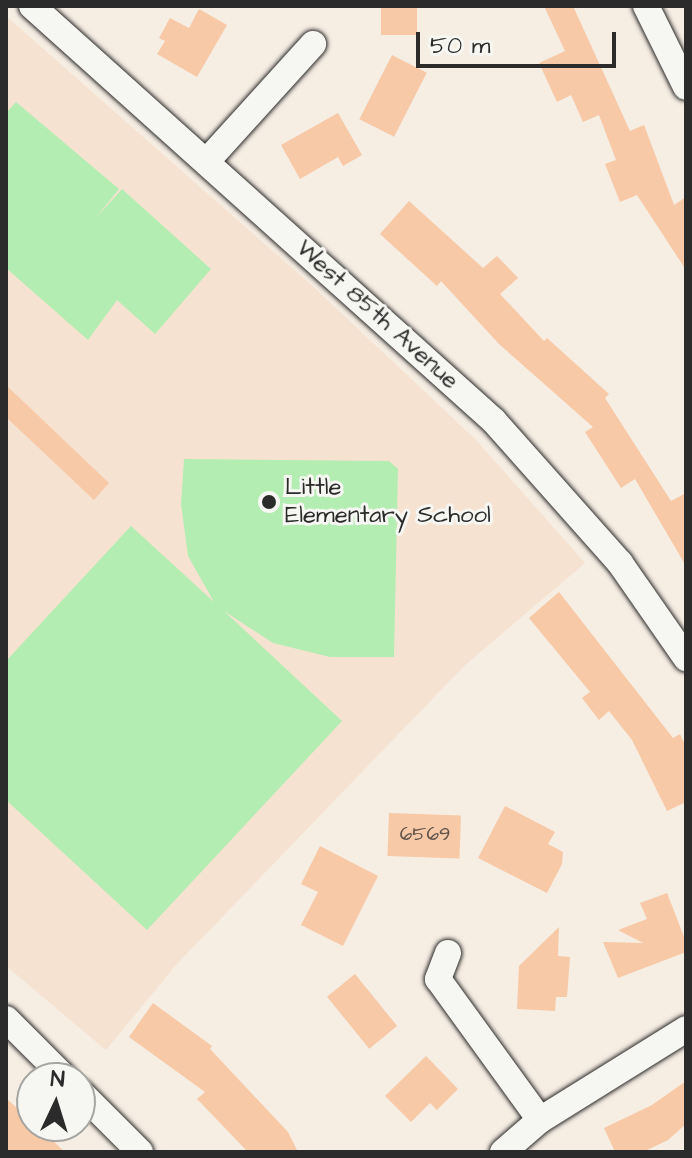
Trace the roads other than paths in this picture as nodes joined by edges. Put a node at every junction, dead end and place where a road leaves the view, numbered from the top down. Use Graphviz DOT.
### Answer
graph roads {
  1 [pos="32,6"];
  2 [pos="646,6"];
  3 [pos="313,44"];
  4 [pos="686,87"];
  5 [pos="207,161"];
  6 [pos="686,658"];
  7 [pos="448,953"];
  8 [pos="6,1019"];
  9 [pos="686,1029"];
  10 [pos="49,1062"];
  11 [pos="96,1108"];
  12 [pos="540,1120"];
  13 [pos="140,1152"];
  14 [pos="503,1152"];
  1 -- 5 [label="street, West 85th Avenue"];
  2 -- 4 [label="street"];
  3 -- 5 [label="street"];
  5 -- 6 [label="street, West 85th Avenue"];
  7 -- 12 [label="street"];
  8 -- 10 [label="street"];
  9 -- 12 [label="street"];
  11 -- 13 [label="street"];
  12 -- 14 [label="street"];
}
